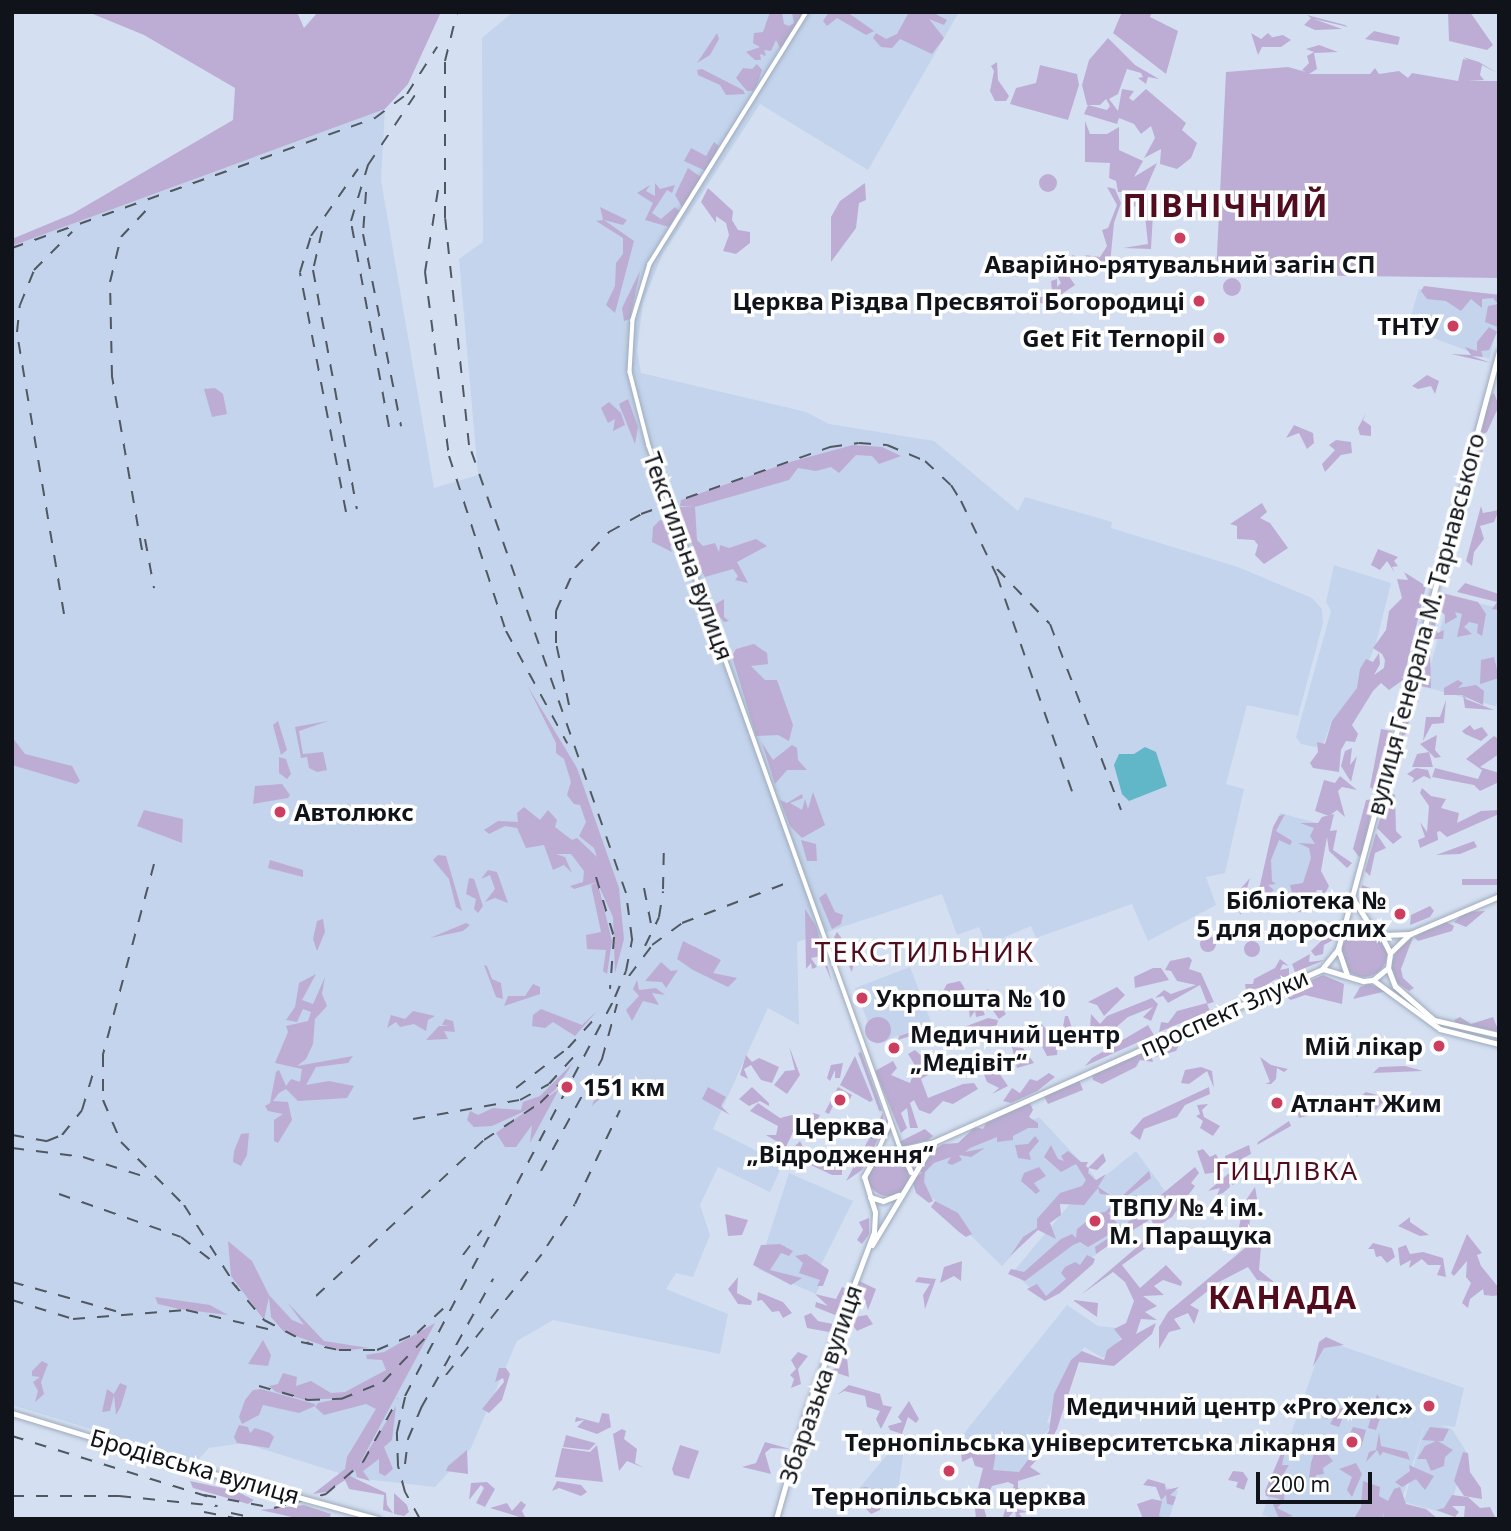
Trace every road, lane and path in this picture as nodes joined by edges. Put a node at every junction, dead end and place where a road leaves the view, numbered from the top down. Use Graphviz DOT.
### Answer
graph roads {
  1 [pos="807,12"];
  2 [pos="1499,351"];
  3 [pos="1499,896"];
  4 [pos="1352,897"];
  5 [pos="1372,928"];
  6 [pos="1381,934"];
  7 [pos="1410,934"];
  8 [pos="1341,939"];
  9 [pos="1338,949"];
  10 [pos="1390,953"];
  11 [pos="1388,968"];
  12 [pos="1322,969"];
  13 [pos="1347,975"];
  14 [pos="1373,980"];
  15 [pos="1406,1000"];
  16 [pos="1442,1027"];
  17 [pos="1499,1035"];
  18 [pos="1499,1044"];
  19 [pos="890,1123"];
  20 [pos="934,1142"];
  21 [pos="901,1150"];
  22 [pos="876,1155"];
  23 [pos="911,1175"];
  24 [pos="900,1195"];
  25 [pos="870,1197"];
  26 [pos="868,1251"];
  27 [pos="12,1413"];
  28 [pos="378,1519"];
  29 [pos="776,1519"];
  1 -- 19 [label="street, Текстильна вулиця"];
  2 -- 4 [label="main road, вулиця Генерала М. Тарнавського"];
  3 -- 7 [label="main road"];
  4 -- 5 [label="main road"];
  4 -- 8 [label="main road, вулиця Генерала М. Тарнавського"];
  5 -- 6 [label="main road"];
  5 -- 8 [label="main road"];
  6 -- 7 [label="main road"];
  6 -- 10 [label="main road"];
  7 -- 10 [label="main road"];
  8 -- 9 [label="main road"];
  9 -- 12 [label="main road, проспект Злуки"];
  9 -- 13 [label="main road"];
  10 -- 11 [label="main road"];
  11 -- 14 [label="main road"];
  11 -- 15 [label="main road"];
  12 -- 13 [label="main road, проспект Злуки"];
  12 -- 20 [label="main road, проспект Злуки"];
  13 -- 14 [label="main road"];
  14 -- 15 [label="main road"];
  15 -- 16 [label="main road"];
  16 -- 17 [label="main road"];
  16 -- 18 [label="main road"];
  19 -- 21 [label="street, Текстильна вулиця"];
  19 -- 22 [label="street"];
  20 -- 21 [label="main road, проспект Злуки"];
  20 -- 23 [label="main road"];
  21 -- 22 [label="main road"];
  21 -- 23 [label="main road"];
  22 -- 25 [label="main road"];
  23 -- 24 [label="main road"];
  24 -- 25 [label="main road"];
  24 -- 26 [label="main road, Збаразька вулиця"];
  25 -- 26 [label="main road, Збаразька вулиця"];
  26 -- 29 [label="main road, Збаразька вулиця"];
  27 -- 28 [label="main road, Бродівська вулиця, bridge"];
}
